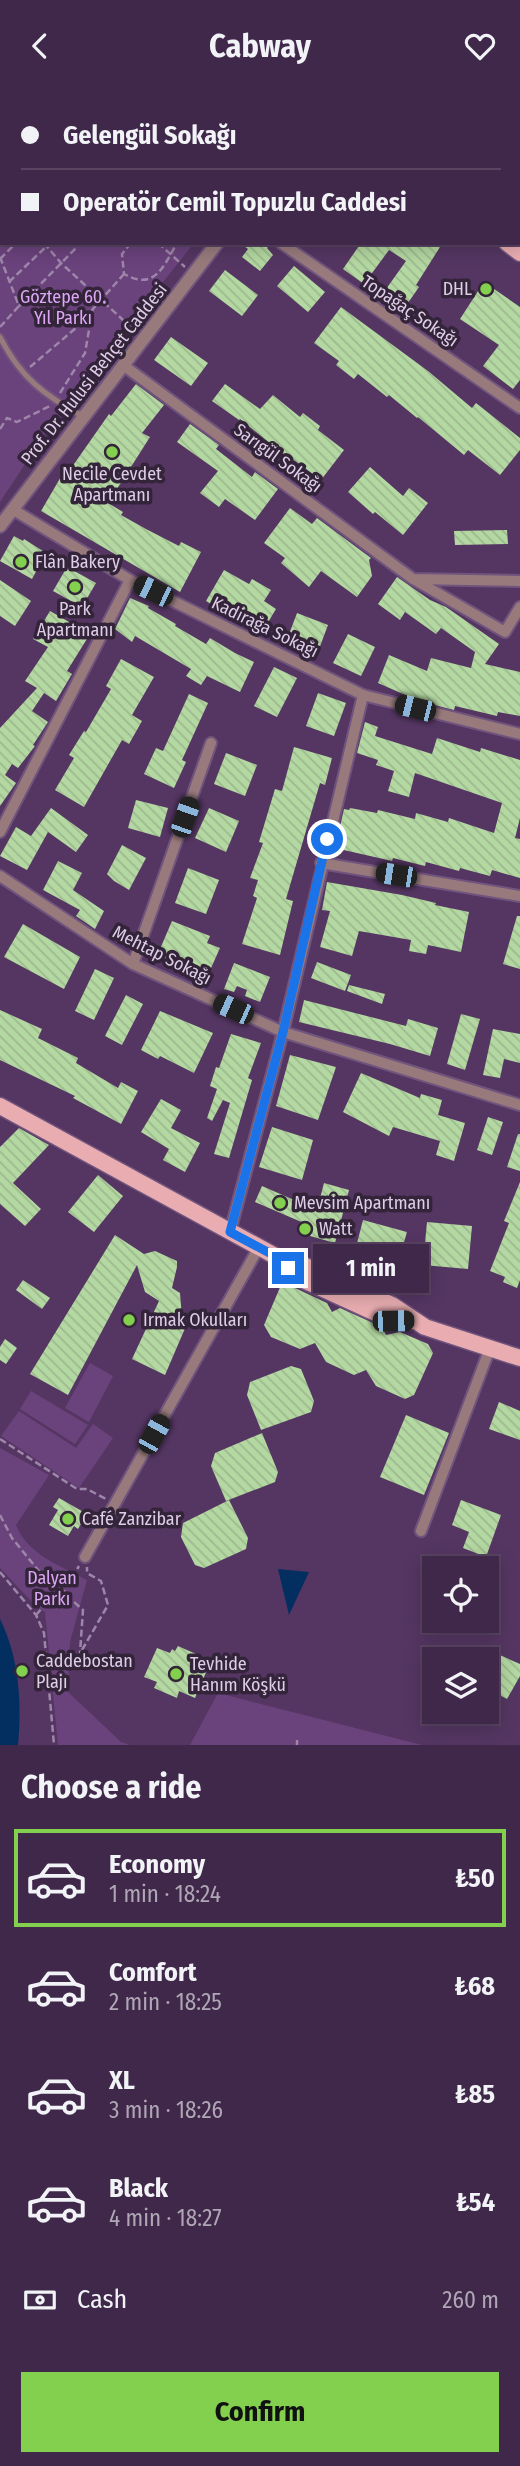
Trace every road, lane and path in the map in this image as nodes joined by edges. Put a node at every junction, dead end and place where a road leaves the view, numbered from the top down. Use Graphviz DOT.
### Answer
graph roads {
  1 [pos="14,245"];
  2 [pos="46,245"];
  3 [pos="48,245"];
  4 [pos="77,245"];
  5 [pos="129,245"];
  6 [pos="160,245"];
  7 [pos="176,245"];
  8 [pos="215,245"];
  9 [pos="284,245"];
  10 [pos="170,254"];
  11 [pos="0,258"];
  12 [pos="61,263"];
  13 [pos="124,274"];
  14 [pos="193,274"];
  15 [pos="9,282"];
  16 [pos="100,298"];
  17 [pos="19,306"];
  18 [pos="93,307"];
  19 [pos="0,327"];
  20 [pos="0,337"];
  21 [pos="143,339"];
  22 [pos="123,365"];
  23 [pos="22,374"];
  24 [pos="55,400"];
  25 [pos="520,408"];
  26 [pos="0,413"];
  27 [pos="83,417"];
  28 [pos="7,418"];
  29 [pos="0,429"];
  30 [pos="12,509"];
  31 [pos="0,526"];
  32 [pos="413,579"];
  33 [pos="130,580"];
  34 [pos="520,581"];
  35 [pos="520,607"];
  36 [pos="363,695"];
  37 [pos="520,734"];
  38 [pos="211,743"];
  39 [pos="0,832"];
  40 [pos="321,863"];
  41 [pos="0,876"];
  42 [pos="520,896"];
  43 [pos="133,964"];
  44 [pos="283,1032"];
  45 [pos="520,1105"];
  46 [pos="0,1107"];
  47 [pos="230,1232"];
  48 [pos="259,1247"];
  49 [pos="490,1348"];
  50 [pos="520,1358"];
  51 [pos="0,1439"];
  52 [pos="115,1504"];
  53 [pos="0,1515"];
  54 [pos="422,1531"];
  55 [pos="85,1557"];
  56 [pos="0,1572"];
  57 [pos="76,1573"];
  58 [pos="64,1591"];
  59 [pos="36,1615"];
  60 [pos="297,1740"];
  61 [pos="54,1745"];
  62 [pos="297,1745"];
  1 -- 11 [label="path"];
  2 -- 15 [label="path"];
  3 -- 12 [label="path"];
  4 -- 12 [label="path"];
  5 -- 13 [label="path"];
  6 -- 10 [label="path"];
  7 -- 10 [label="path"];
  8 -- 14 [label="street, Prof. Dr. Hulusi Behçet Caddesi"];
  9 -- 25 [label="street, Topağaç Sokağı"];
  10 -- 13 [label="path"];
  10 -- 14 [label="path"];
  11 -- 15 [label="path"];
  12 -- 16 [label="path"];
  12 -- 17 [label="path"];
  13 -- 16 [label="path"];
  14 -- 21 [label="street, Prof. Dr. Hulusi Behçet Caddesi"];
  15 -- 17 [label="path"];
  16 -- 18 [label="path"];
  16 -- 21 [label="path"];
  17 -- 19 [label="path"];
  18 -- 23 [label="path"];
  18 -- 24 [label="path"];
  20 -- 23 [label="lane"];
  21 -- 22 [label="street, Prof. Dr. Hulusi Behçet Caddesi"];
  22 -- 27 [label="street, Prof. Dr. Hulusi Behçet Caddesi"];
  22 -- 32 [label="street, Sarıgül Sokağı"];
  23 -- 24 [label="lane"];
  24 -- 27 [label="lane"];
  24 -- 28 [label="path"];
  26 -- 28 [label="path"];
  27 -- 30 [label="street, Prof. Dr. Hulusi Behçet Caddesi"];
  28 -- 29 [label="path"];
  30 -- 31 [label="street, Prof. Dr. Hulusi Behçet Caddesi"];
  30 -- 33 [label="street, Kadirağa Sokağı"];
  32 -- 34 [label="street"];
  32 -- 35 [label="street, Sarıgül Sokağı"];
  33 -- 36 [label="street, Kadirağa Sokağı"];
  33 -- 39 [label="street"];
  36 -- 37 [label="street, Kadirağa Sokağı"];
  36 -- 40 [label="street"];
  38 -- 43 [label="street"];
  40 -- 42 [label="street"];
  40 -- 44 [label="street"];
  41 -- 43 [label="street, Mehtap Sokağı"];
  43 -- 44 [label="street, Mehtap Sokağı"];
  44 -- 45 [label="street, Mehtap Sokağı"];
  44 -- 47 [label="street"];
  46 -- 47 [label="main road"];
  47 -- 48 [label="main road"];
  48 -- 49 [label="main road"];
  48 -- 52 [label="street"];
  49 -- 50 [label="main road"];
  49 -- 54 [label="street"];
  51 -- 52 [label="path"];
  52 -- 55 [label="street"];
  53 -- 58 [label="path"];
  55 -- 58 [label="path"];
  56 -- 59 [label="path"];
  57 -- 58 [label="path"];
  58 -- 59 [label="path"];
  59 -- 61 [label="path"];
  60 -- 62 [label="path"];
}
